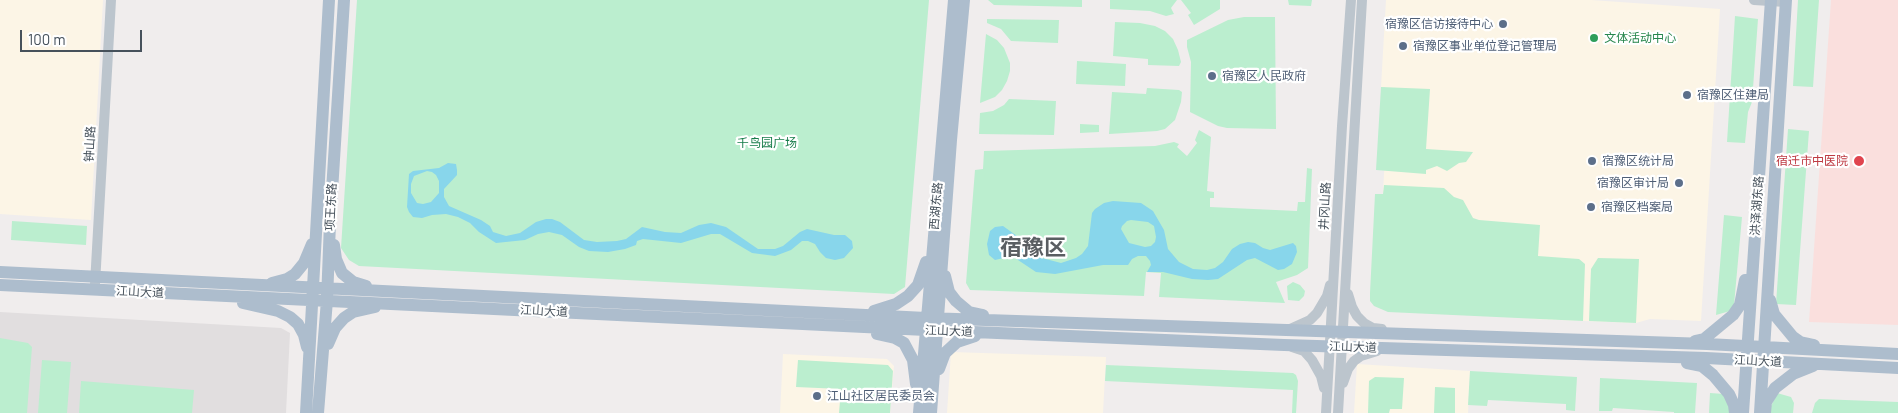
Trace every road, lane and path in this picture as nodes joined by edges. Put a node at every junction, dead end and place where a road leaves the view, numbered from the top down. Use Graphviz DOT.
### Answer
graph roads {
  1 [pos="111,0"];
  2 [pos="329,0"];
  3 [pos="344,0"];
  4 [pos="954,0"];
  5 [pos="964,0"];
  6 [pos="1351,0"];
  7 [pos="1362,0"];
  8 [pos="1754,0"];
  9 [pos="1771,1"];
  10 [pos="1786,1"];
  11 [pos="323,222"];
  12 [pos="934,223"];
  13 [pos="1755,231"];
  14 [pos="943,251"];
  15 [pos="1335,270"];
  16 [pos="1346,270"];
  17 [pos="0,272"];
  18 [pos="95,284"];
  19 [pos="0,285"];
  20 [pos="1767,288"];
  21 [pos="214,290"];
  22 [pos="313,294"];
  23 [pos="327,295"];
  24 [pos="403,298"];
  25 [pos="839,314"];
  26 [pos="1023,321"];
  27 [pos="932,324"];
  28 [pos="822,325"];
  29 [pos="1287,329"];
  30 [pos="1337,331"];
  31 [pos="995,333"];
  32 [pos="1413,334"];
  33 [pos="1687,343"];
  34 [pos="1284,345"];
  35 [pos="1747,346"];
  36 [pos="1763,346"];
  37 [pos="1336,347"];
  38 [pos="1392,349"];
  39 [pos="1854,352"];
  40 [pos="1898,354"];
  41 [pos="1634,356"];
  42 [pos="1746,360"];
  43 [pos="1763,361"];
  44 [pos="1818,364"];
  45 [pos="1898,368"];
  46 [pos="314,378"];
  47 [pos="1327,399"];
  48 [pos="1338,412"];
  49 [pos="306,413"];
  50 [pos="318,413"];
  51 [pos="918,413"];
  52 [pos="932,413"];
  53 [pos="1326,413"];
  54 [pos="1735,413"];
  55 [pos="1743,413"];
  56 [pos="1760,413"];
  57 [pos="1765,413"];
  1 -- 18 [label="street, 钟山路"];
  2 -- 11 [label="main road, 项王东路"];
  3 -- 11 [label="main road, 项王东路"];
  4 -- 12 [label="main road, 西湖东路"];
  5 -- 14 [label="main road, 西湖东路"];
  6 -- 15 [label="street, 井冈山路"];
  7 -- 16 [label="street, 井冈山路"];
  8 -- 9 [label="street"];
  9 -- 10 [label="street"];
  9 -- 13 [label="main road, 洪泽湖东路"];
  10 -- 20 [label="main road, 洪泽湖东路"];
  11 -- 21 [label="main road"];
  11 -- 22 [label="main road, 项王东路"];
  11 -- 23 [label="main road, 项王东路"];
  11 -- 24 [label="main road"];
  12 -- 25 [label="main road"];
  12 -- 27 [label="main road, 西湖东路"];
  13 -- 33 [label="main road"];
  13 -- 35 [label="main road, 洪泽湖东路"];
  14 -- 26 [label="main road"];
  14 -- 27 [label="main road, 西湖东路"];
  15 -- 29 [label="street"];
  15 -- 30 [label="street, 井冈山路"];
  16 -- 30 [label="street, 井冈山路"];
  16 -- 32 [label="street"];
  17 -- 18 [label="main road, 江山大道"];
  18 -- 19 [label="main road, 江山大道"];
  18 -- 21 [label="main road, 江山大道"];
  20 -- 36 [label="main road, 洪泽湖东路"];
  20 -- 39 [label="main road"];
  21 -- 22 [label="main road, 江山大道"];
  21 -- 46 [label="main road"];
  22 -- 23 [label="main road, 江山大道"];
  22 -- 46 [label="main road, 项王东路"];
  23 -- 24 [label="main road, 江山大道"];
  23 -- 46 [label="main road, 项王东路"];
  24 -- 25 [label="main road, 江山大道"];
  24 -- 28 [label="main road, 江山大道"];
  24 -- 46 [label="main road"];
  25 -- 27 [label="main road, 江山大道"];
  26 -- 27 [label="main road, 江山大道"];
  26 -- 29 [label="main road, 江山大道"];
  27 -- 28 [label="main road, 江山大道"];
  27 -- 31 [label="main road, 江山大道"];
  27 -- 51 [label="main road, 西湖东路"];
  27 -- 52 [label="main road, 西湖东路"];
  28 -- 51 [label="main road"];
  29 -- 30 [label="main road, 江山大道"];
  30 -- 32 [label="main road, 江山大道"];
  30 -- 37 [label="street, 井冈山路"];
  31 -- 34 [label="main road, 江山大道"];
  31 -- 52 [label="main road"];
  32 -- 33 [label="main road, 江山大道"];
  33 -- 35 [label="main road, 江山大道"];
  34 -- 37 [label="main road, 江山大道"];
  34 -- 47 [label="street"];
  35 -- 36 [label="main road, 江山大道"];
  35 -- 42 [label="main road, 洪泽湖东路"];
  36 -- 39 [label="main road, 江山大道"];
  36 -- 43 [label="main road, 洪泽湖东路"];
  37 -- 38 [label="main road, 江山大道"];
  37 -- 47 [label="street, 井冈山路"];
  37 -- 48 [label="street, 井冈山路"];
  38 -- 41 [label="main road, 江山大道"];
  38 -- 48 [label="street"];
  39 -- 40 [label="main road, 江山大道"];
  41 -- 42 [label="main road, 江山大道"];
  41 -- 54 [label="main road"];
  42 -- 43 [label="main road, 江山大道"];
  42 -- 55 [label="main road, 洪泽湖东路"];
  43 -- 44 [label="main road, 江山大道"];
  43 -- 56 [label="main road, 洪泽湖东路"];
  44 -- 45 [label="main road, 江山大道"];
  44 -- 57 [label="main road"];
  46 -- 49 [label="main road, 项王东路"];
  46 -- 50 [label="main road, 项王东路"];
  47 -- 53 [label="street, 井冈山路"];
}
